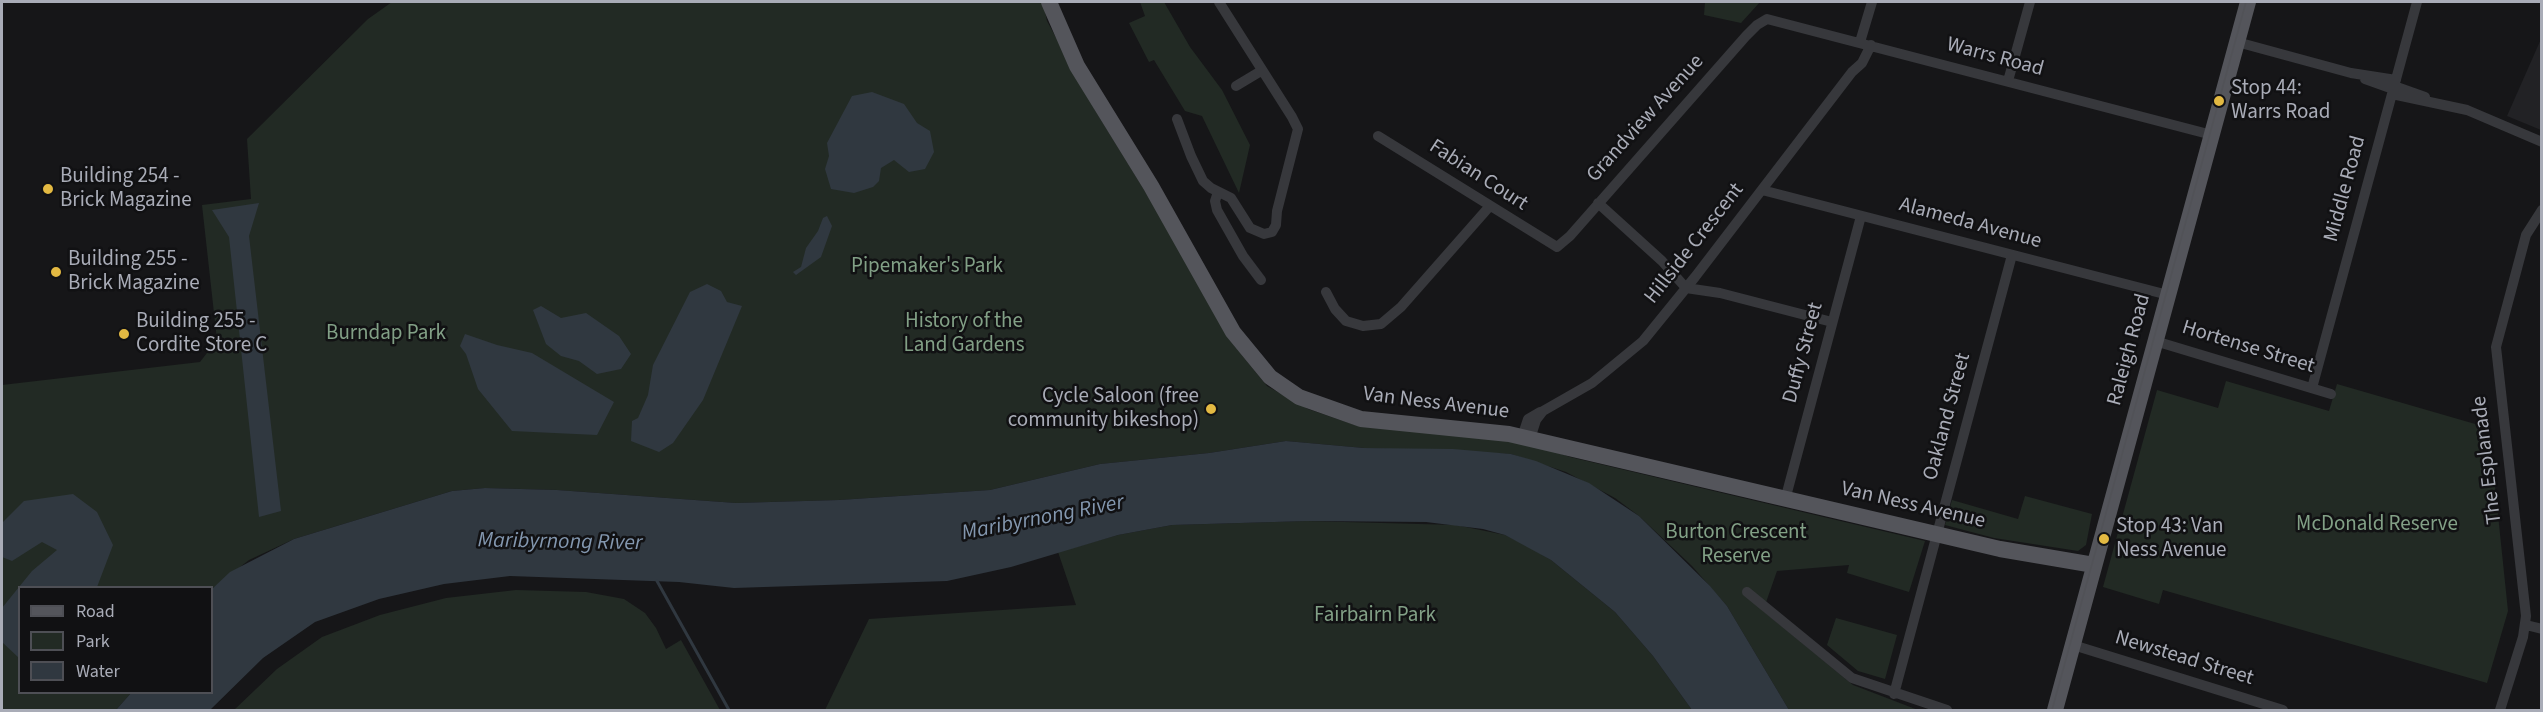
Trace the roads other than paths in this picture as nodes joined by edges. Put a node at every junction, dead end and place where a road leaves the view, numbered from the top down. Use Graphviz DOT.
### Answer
graph roads {
  1 [pos="1051,2"];
  2 [pos="1219,2"];
  3 [pos="1872,2"];
  4 [pos="2030,2"];
  5 [pos="2248,2"];
  6 [pos="2417,2"];
  7 [pos="1767,19"];
  8 [pos="2237,42"];
  9 [pos="1864,43"];
  10 [pos="1262,71"];
  11 [pos="2008,81"];
  12 [pos="1236,86"];
  13 [pos="2394,87"];
  14 [pos="1177,119"];
  15 [pos="2212,135"];
  16 [pos="1378,136"];
  17 [pos="2541,142"];
  18 [pos="1214,190"];
  19 [pos="1762,190"];
  20 [pos="1598,203"];
  21 [pos="1489,207"];
  22 [pos="2541,210"];
  23 [pos="1861,216"];
  24 [pos="1557,247"];
  25 [pos="2012,255"];
  26 [pos="1261,280"];
  27 [pos="1691,282"];
  28 [pos="1326,292"];
  29 [pos="2168,295"];
  30 [pos="1832,322"];
  31 [pos="2155,341"];
  32 [pos="2312,388"];
  33 [pos="2331,394"];
  34 [pos="1526,438"];
  35 [pos="1785,500"];
  36 [pos="1936,535"];
  37 [pos="2092,570"];
  38 [pos="1747,592"];
  39 [pos="2526,625"];
  40 [pos="2541,629"];
  41 [pos="2073,645"];
  42 [pos="1894,694"];
  43 [pos="1947,711"];
  44 [pos="2055,711"];
  45 [pos="2283,711"];
  46 [pos="2500,711"];
  1 -- 34 [label="main road, Van Ness Avenue"];
  2 -- 10 [label="street"];
  3 -- 9 [label="street, Hillside Crescent"];
  4 -- 11 [label="street"];
  5 -- 8 [label="main road, Raleigh Road"];
  6 -- 13 [label="street, Middle Road"];
  7 -- 9 [label="street, Warrs Road"];
  7 -- 20 [label="street, Grandview Avenue"];
  8 -- 13 [label="street"];
  8 -- 15 [label="main road, Raleigh Road"];
  9 -- 11 [label="street, Warrs Road"];
  9 -- 19 [label="street, Hillside Crescent"];
  10 -- 12 [label="street"];
  10 -- 18 [label="street"];
  11 -- 15 [label="street, Warrs Road"];
  13 -- 17 [label="street"];
  13 -- 32 [label="street, Middle Road"];
  14 -- 18 [label="street"];
  15 -- 29 [label="main road, Raleigh Road"];
  16 -- 21 [label="street, Fabian Court"];
  18 -- 26 [label="street"];
  19 -- 23 [label="street, Alameda Avenue"];
  19 -- 27 [label="street, Hillside Crescent"];
  20 -- 24 [label="street, Grandview Avenue"];
  20 -- 27 [label="street"];
  21 -- 24 [label="street, Fabian Court"];
  21 -- 28 [label="street"];
  22 -- 39 [label="street, The Esplanade"];
  23 -- 25 [label="street, Alameda Avenue"];
  23 -- 30 [label="street, Duffy Street"];
  25 -- 29 [label="street, Alameda Avenue"];
  25 -- 36 [label="street, Oakland Street"];
  27 -- 30 [label="street"];
  27 -- 34 [label="street, Hillside Crescent"];
  29 -- 31 [label="main road, Raleigh Road"];
  30 -- 35 [label="street, Duffy Street"];
  31 -- 32 [label="street, Hortense Street"];
  31 -- 37 [label="main road, Raleigh Road"];
  32 -- 33 [label="street, Hortense Street"];
  34 -- 35 [label="main road, Van Ness Avenue"];
  35 -- 36 [label="main road, Van Ness Avenue"];
  36 -- 37 [label="main road, Van Ness Avenue"];
  36 -- 42 [label="street, Oakland Street"];
  37 -- 41 [label="main road, Raleigh Road"];
  38 -- 42 [label="street"];
  39 -- 40 [label="street"];
  39 -- 46 [label="street, The Esplanade"];
  41 -- 44 [label="main road, Raleigh Road"];
  41 -- 45 [label="street, Newstead Street"];
  42 -- 43 [label="street"];
}
